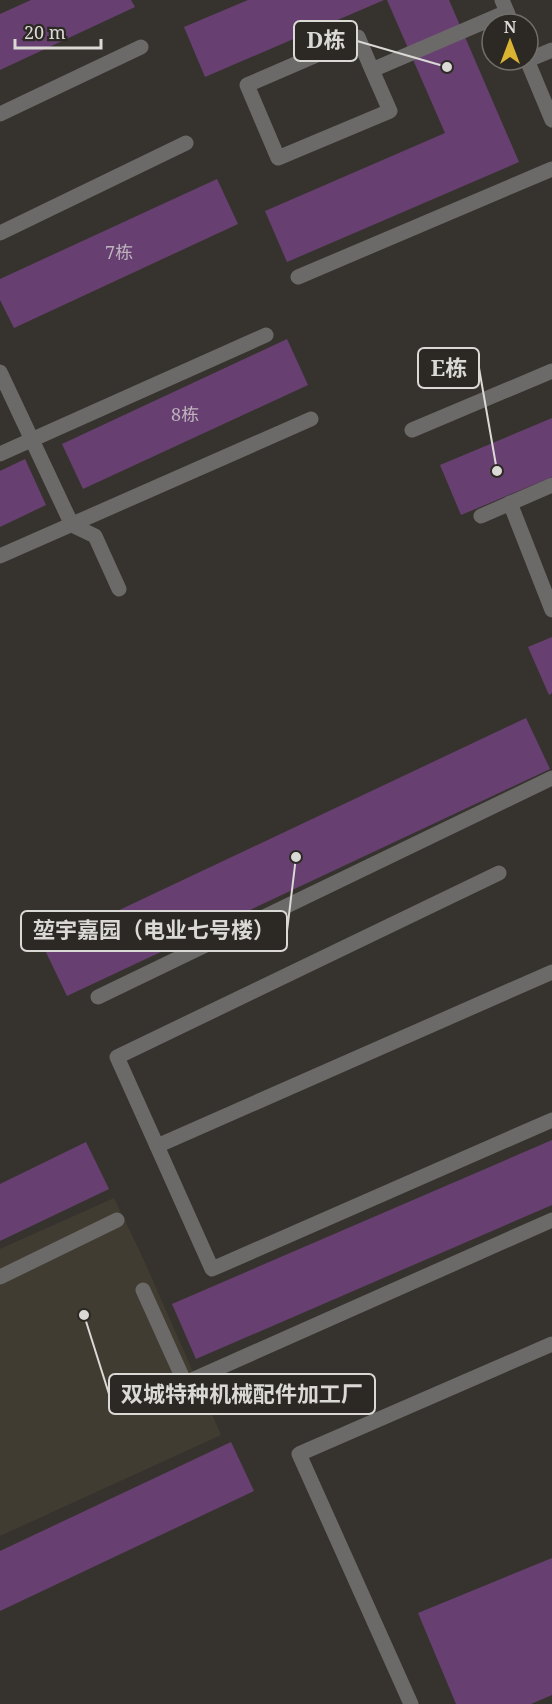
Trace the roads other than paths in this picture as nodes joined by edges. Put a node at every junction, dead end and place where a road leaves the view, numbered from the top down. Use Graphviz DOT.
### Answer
graph roads {
  1 [pos="480,24"];
  2 [pos="141,47"];
  3 [pos="372,70"];
  4 [pos="533,72"];
  5 [pos="0,114"];
  6 [pos="552,120"];
  7 [pos="186,143"];
  8 [pos="552,169"];
  9 [pos="0,232"];
  10 [pos="298,277"];
  11 [pos="266,334"];
  12 [pos="552,371"];
  13 [pos="0,372"];
  14 [pos="311,419"];
  15 [pos="412,430"];
  16 [pos="32,440"];
  17 [pos="0,454"];
  18 [pos="552,485"];
  19 [pos="510,503"];
  20 [pos="481,516"];
  21 [pos="72,525"];
  22 [pos="0,556"];
  23 [pos="119,589"];
  24 [pos="552,610"];
  25 [pos="552,778"];
  26 [pos="499,873"];
  27 [pos="552,972"];
  28 [pos="98,997"];
  29 [pos="552,1120"];
  30 [pos="157,1146"];
  31 [pos="117,1220"];
  32 [pos="552,1220"];
  33 [pos="0,1277"];
  34 [pos="143,1290"];
  35 [pos="552,1344"];
  36 [pos="411,1704"];
  1 -- 3 [label="street"];
  2 -- 5 [label="street"];
  3 -- 3 [label="street"];
  4 -- 6 [label="street"];
  7 -- 9 [label="street"];
  8 -- 10 [label="street"];
  11 -- 16 [label="street"];
  12 -- 15 [label="street"];
  13 -- 16 [label="street"];
  14 -- 21 [label="street"];
  16 -- 17 [label="street"];
  16 -- 21 [label="street"];
  18 -- 19 [label="street"];
  19 -- 20 [label="street"];
  19 -- 24 [label="street"];
  21 -- 22 [label="street"];
  21 -- 23 [label="street"];
  25 -- 28 [label="street"];
  26 -- 30 [label="street"];
  27 -- 30 [label="street"];
  29 -- 30 [label="street"];
  31 -- 33 [label="street"];
  32 -- 34 [label="street"];
  35 -- 36 [label="street"];
}
